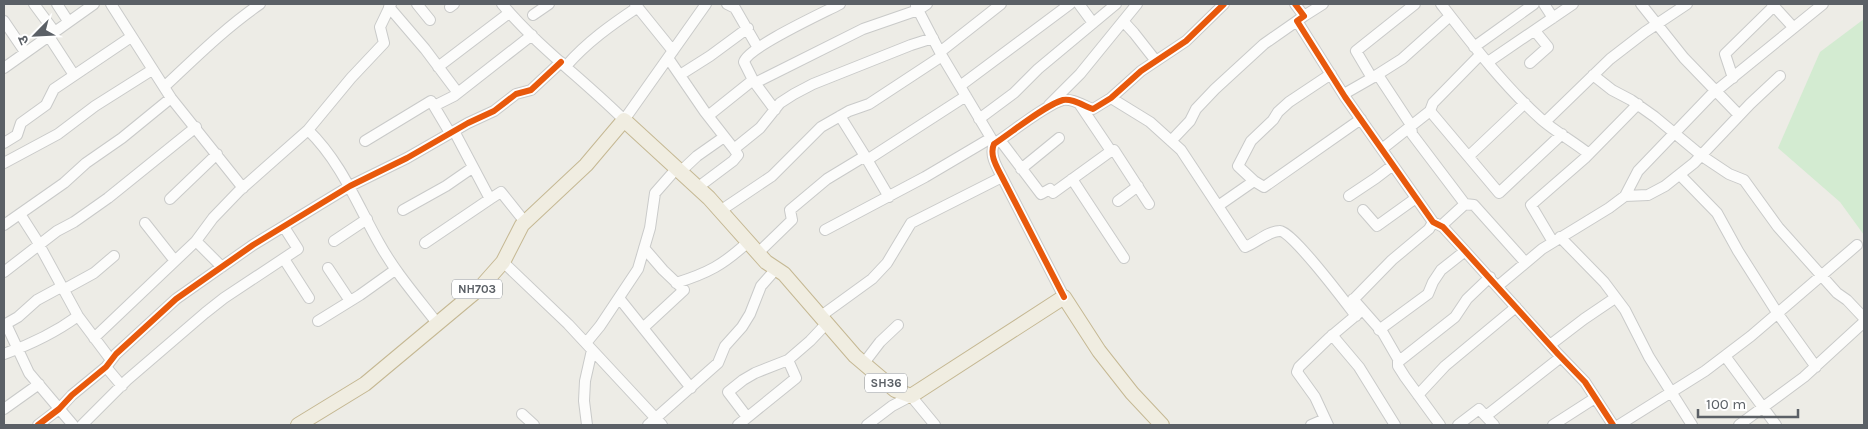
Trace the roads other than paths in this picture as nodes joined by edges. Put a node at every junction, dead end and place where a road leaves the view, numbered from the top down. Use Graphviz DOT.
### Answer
graph roads {
  1 [pos="34,4"];
  2 [pos="57,4"];
  3 [pos="94,4"];
  4 [pos="111,4"];
  5 [pos="260,4"];
  6 [pos="416,4"];
  7 [pos="502,4"];
  8 [pos="550,4"];
  9 [pos="706,4"];
  10 [pos="727,4"];
  11 [pos="840,4"];
  12 [pos="1001,4"];
  13 [pos="1068,4"];
  14 [pos="1079,4"];
  15 [pos="1116,4"];
  16 [pos="1137,4"];
  17 [pos="1224,4"];
  18 [pos="1294,4"];
  19 [pos="1323,4"];
  20 [pos="1414,4"];
  21 [pos="1441,4"];
  22 [pos="1534,4"];
  23 [pos="1544,4"];
  24 [pos="1573,4"];
  25 [pos="1641,4"];
  26 [pos="1687,4"];
  27 [pos="1823,4"];
  28 [pos="390,5"];
  29 [pos="636,5"];
  30 [pos="1773,5"];
  31 [pos="920,6"];
  32 [pos="509,12"];
  33 [pos="533,15"];
  34 [pos="1450,16"];
  35 [pos="1300,18"];
  36 [pos="1552,18"];
  37 [pos="430,20"];
  38 [pos="4,21"];
  39 [pos="68,21"];
  40 [pos="1123,21"];
  41 [pos="1094,23"];
  42 [pos="1656,24"];
  43 [pos="748,28"];
  44 [pos="1792,28"];
  45 [pos="1535,31"];
  46 [pos="51,33"];
  47 [pos="532,36"];
  48 [pos="131,37"];
  49 [pos="933,38"];
  50 [pos="758,48"];
  51 [pos="25,52"];
  52 [pos="941,54"];
  53 [pos="671,55"];
  54 [pos="1481,55"];
  55 [pos="1156,61"];
  56 [pos="1530,63"];
  57 [pos="564,64"];
  58 [pos="438,67"];
  59 [pos="4,68"];
  60 [pos="152,70"];
  61 [pos="1331,74"];
  62 [pos="74,75"];
  63 [pos="680,75"];
  64 [pos="1593,75"];
  65 [pos="1780,76"];
  66 [pos="1375,77"];
  67 [pos="1733,78"];
  68 [pos="754,82"];
  69 [pos="960,86"];
  70 [pos="164,87"];
  71 [pos="1715,92"];
  72 [pos="458,93"];
  73 [pos="1344,94"];
  74 [pos="966,96"];
  75 [pos="171,98"];
  76 [pos="1111,98"];
  77 [pos="1525,103"];
  78 [pos="1638,104"];
  79 [pos="1080,105"];
  80 [pos="434,106"];
  81 [pos="775,110"];
  82 [pos="1044,110"];
  83 [pos="1430,111"];
  84 [pos="1739,115"];
  85 [pos="708,116"];
  86 [pos="840,116"];
  87 [pos="979,119"];
  88 [pos="1361,119"];
  89 [pos="624,120"];
  90 [pos="1545,122"];
  91 [pos="196,127"];
  92 [pos="1411,127"];
  93 [pos="308,130"];
  94 [pos="452,132"];
  95 [pos="1674,132"];
  96 [pos="1562,134"];
  97 [pos="724,137"];
  98 [pos="1059,138"];
  99 [pos="365,141"];
  100 [pos="995,141"];
  101 [pos="1171,141"];
  102 [pos="4,143"];
  103 [pos="734,148"];
  104 [pos="1382,149"];
  105 [pos="1111,151"];
  106 [pos="217,154"];
  107 [pos="1589,154"];
  108 [pos="1469,156"];
  109 [pos="1702,156"];
  110 [pos="866,158"];
  111 [pos="4,163"];
  112 [pos="1393,165"];
  113 [pos="472,168"];
  114 [pos="1021,169"];
  115 [pos="678,170"];
  116 [pos="1680,175"];
  117 [pos="1002,177"];
  118 [pos="1072,179"];
  119 [pos="1254,181"];
  120 [pos="350,186"];
  121 [pos="1138,186"];
  122 [pos="243,188"];
  123 [pos="697,188"];
  124 [pos="1349,196"];
  125 [pos="1625,196"];
  126 [pos="889,197"];
  127 [pos="1416,198"];
  128 [pos="170,199"];
  129 [pos="490,200"];
  130 [pos="1118,201"];
  131 [pos="1149,204"];
  132 [pos="1466,204"];
  133 [pos="1218,206"];
  134 [pos="403,210"];
  135 [pos="1363,210"];
  136 [pos="720,211"];
  137 [pos="20,214"];
  138 [pos="367,219"];
  139 [pos="524,222"];
  140 [pos="144,223"];
  141 [pos="1437,224"];
  142 [pos="4,225"];
  143 [pos="284,226"];
  144 [pos="825,230"];
  145 [pos="1557,239"];
  146 [pos="196,241"];
  147 [pos="334,241"];
  148 [pos="748,242"];
  149 [pos="425,243"];
  150 [pos="38,245"];
  151 [pos="1857,246"];
  152 [pos="644,248"];
  153 [pos="1465,251"];
  154 [pos="758,253"];
  155 [pos="114,256"];
  156 [pos="1124,258"];
  157 [pos="284,259"];
  158 [pos="175,261"];
  159 [pos="503,262"];
  160 [pos="1525,262"];
  161 [pos="222,267"];
  162 [pos="328,268"];
  163 [pos="776,269"];
  164 [pos="395,270"];
  165 [pos="4,272"];
  166 [pos="1822,275"];
  167 [pos="1490,277"];
  168 [pos="676,283"];
  169 [pos="1498,286"];
  170 [pos="62,288"];
  171 [pos="1064,297"];
  172 [pos="309,298"];
  173 [pos="619,298"];
  174 [pos="1616,298"];
  175 [pos="350,301"];
  176 [pos="1350,302"];
  177 [pos="1516,307"];
  178 [pos="1359,313"];
  179 [pos="1778,314"];
  180 [pos="78,316"];
  181 [pos="824,320"];
  182 [pos="1864,320"];
  183 [pos="318,321"];
  184 [pos="437,323"];
  185 [pos="5,325"];
  186 [pos="898,325"];
  187 [pos="643,328"];
  188 [pos="1380,330"];
  189 [pos="1332,335"];
  190 [pos="94,338"];
  191 [pos="1550,345"];
  192 [pos="589,346"];
  193 [pos="17,349"];
  194 [pos="4,354"];
  195 [pos="1725,356"];
  196 [pos="1561,357"];
  197 [pos="788,360"];
  198 [pos="1398,362"];
  199 [pos="864,363"];
  200 [pos="108,364"];
  201 [pos="1816,367"];
  202 [pos="39,384"];
  203 [pos="122,386"];
  204 [pos="691,388"];
  205 [pos="1671,393"];
  206 [pos="1418,395"];
  207 [pos="911,396"];
  208 [pos="1595,398"];
  209 [pos="1762,408"];
  210 [pos="4,409"];
  211 [pos="59,409"];
  212 [pos="522,414"];
  213 [pos="1486,416"];
  214 [pos="747,417"];
  215 [pos="1326,422"];
  216 [pos="655,423"];
  217 [pos="38,425"];
  218 [pos="73,425"];
  219 [pos="82,425"];
  220 [pos="298,425"];
  221 [pos="534,425"];
  222 [pos="587,425"];
  223 [pos="738,425"];
  224 [pos="867,425"];
  225 [pos="935,425"];
  226 [pos="1162,425"];
  227 [pos="1311,425"];
  228 [pos="1395,425"];
  229 [pos="1440,425"];
  230 [pos="1458,425"];
  231 [pos="1494,425"];
  232 [pos="1553,425"];
  233 [pos="1613,425"];
  234 [pos="1619,425"];
  235 [pos="1692,425"];
  236 [pos="1739,425"];
  237 [pos="1776,425"];
  1 -- 46 [label="street"];
  2 -- 39 [label="street"];
  3 -- 39 [label="street"];
  4 -- 48 [label="street"];
  5 -- 70 [label="street"];
  6 -- 37 [label="street"];
  7 -- 32 [label="street"];
  8 -- 33 [label="street"];
  9 -- 53 [label="street"];
  10 -- 43 [label="street"];
  11 -- 50 [label="street"];
  12 -- 52 [label="street"];
  13 -- 69 [label="street"];
  14 -- 41 [label="street"];
  15 -- 41 [label="street"];
  16 -- 40 [label="street"];
  17 -- 55 [label="street"];
  18 -- 35 [label="street"];
  19 -- 35 [label="street"];
  20 -- 66 [label="street"];
  21 -- 34 [label="street"];
  22 -- 54 [label="street"];
  23 -- 36 [label="street"];
  24 -- 36 [label="street"];
  25 -- 42 [label="street"];
  26 -- 42 [label="street"];
  27 -- 44 [label="street"];
  28 -- 58 [label="street"];
  28 -- 93 [label="street"];
  29 -- 53 [label="street"];
  29 -- 57 [label="street"];
  30 -- 44 [label="street"];
  30 -- 67 [label="street"];
  31 -- 49 [label="street"];
  31 -- 68 [label="street"];
  32 -- 47 [label="street"];
  32 -- 58 [label="street"];
  34 -- 54 [label="street"];
  34 -- 66 [label="street"];
  35 -- 61 [label="street"];
  35 -- 101 [label="street"];
  36 -- 45 [label="street"];
  38 -- 51 [label="street"];
  39 -- 46 [label="street"];
  40 -- 55 [label="street"];
  40 -- 82 [label="street"];
  41 -- 87 [label="street"];
  42 -- 64 [label="street"];
  42 -- 71 [label="street"];
  43 -- 50 [label="street"];
  43 -- 63 [label="street"];
  44 -- 67 [label="street"];
  45 -- 54 [label="street"];
  45 -- 56 [label="street"];
  46 -- 51 [label="street"];
  46 -- 62 [label="street"];
  47 -- 57 [label="street"];
  47 -- 72 [label="street"];
  48 -- 60 [label="street"];
  48 -- 62 [label="street"];
  49 -- 52 [label="street"];
  49 -- 81 [label="street"];
  50 -- 68 [label="street"];
  51 -- 59 [label="street"];
  52 -- 69 [label="street"];
  52 -- 86 [label="street"];
  53 -- 63 [label="street"];
  53 -- 89 [label="street"];
  54 -- 77 [label="street"];
  54 -- 83 [label="street"];
  55 -- 76 [label="street"];
  57 -- 89 [label="street"];
  57 -- 94 [label="street"];
  58 -- 72 [label="street"];
  60 -- 70 [label="street"];
  60 -- 111 [label="street"];
  61 -- 73 [label="street"];
  61 -- 119 [label="street"];
  62 -- 102 [label="street"];
  63 -- 85 [label="street"];
  64 -- 78 [label="street"];
  64 -- 90 [label="street"];
  65 -- 84 [label="street"];
  66 -- 73 [label="street"];
  66 -- 92 [label="street"];
  67 -- 71 [label="street"];
  68 -- 81 [label="street"];
  68 -- 85 [label="street"];
  69 -- 74 [label="street"];
  70 -- 75 [label="street"];
  71 -- 84 [label="street"];
  71 -- 95 [label="street"];
  72 -- 80 [label="street"];
  73 -- 88 [label="street"];
  74 -- 87 [label="street"];
  74 -- 110 [label="street"];
  75 -- 91 [label="street"];
  75 -- 137 [label="street"];
  76 -- 79 [label="street"];
  76 -- 101 [label="street"];
  77 -- 90 [label="street"];
  77 -- 108 [label="street"];
  78 -- 95 [label="street"];
  78 -- 107 [label="street"];
  79 -- 82 [label="street"];
  79 -- 105 [label="street"];
  80 -- 94 [label="street"];
  80 -- 99 [label="street"];
  81 -- 103 [label="street"];
  82 -- 100 [label="street"];
  83 -- 92 [label="street"];
  83 -- 108 [label="street"];
  84 -- 109 [label="street"];
  85 -- 97 [label="street"];
  86 -- 110 [label="street"];
  86 -- 136 [label="street"];
  87 -- 100 [label="street"];
  88 -- 104 [label="street"];
  88 -- 119 [label="street"];
  89 -- 115 [label="highway, SH36"];
  89 -- 139 [label="highway, NH703"];
  90 -- 96 [label="street"];
  91 -- 106 [label="street"];
  91 -- 150 [label="street"];
  92 -- 104 [label="street"];
  92 -- 132 [label="street"];
  93 -- 120 [label="street"];
  93 -- 122 [label="street"];
  94 -- 113 [label="street"];
  94 -- 120 [label="street"];
  95 -- 109 [label="street"];
  95 -- 125 [label="street"];
  96 -- 107 [label="street"];
  96 -- 108 [label="street"];
  97 -- 103 [label="street"];
  97 -- 115 [label="street"];
  98 -- 114 [label="street"];
  100 -- 114 [label="street"];
  100 -- 117 [label="street"];
  100 -- 126 [label="street"];
  101 -- 133 [label="street"];
  103 -- 123 [label="street"];
  104 -- 112 [label="street"];
  105 -- 118 [label="street"];
  105 -- 121 [label="street"];
  106 -- 122 [label="street"];
  106 -- 128 [label="street"];
  107 -- 145 [label="street"];
  109 -- 116 [label="street"];
  109 -- 166 [label="street"];
  110 -- 126 [label="street"];
  110 -- 154 [label="street"];
  112 -- 124 [label="street"];
  112 -- 127 [label="street"];
  113 -- 129 [label="street"];
  113 -- 134 [label="street"];
  114 -- 118 [label="street"];
  115 -- 123 [label="highway, SH36"];
  115 -- 152 [label="street"];
  116 -- 125 [label="street"];
  116 -- 179 [label="street"];
  117 -- 171 [label="street"];
  117 -- 181 [label="street"];
  118 -- 156 [label="street"];
  119 -- 133 [label="street"];
  120 -- 138 [label="street"];
  120 -- 143 [label="street"];
  121 -- 130 [label="street"];
  121 -- 131 [label="street"];
  122 -- 146 [label="street"];
  123 -- 136 [label="highway, SH36"];
  125 -- 145 [label="street"];
  126 -- 144 [label="street"];
  127 -- 135 [label="street"];
  127 -- 141 [label="street"];
  129 -- 139 [label="street"];
  129 -- 149 [label="street"];
  132 -- 141 [label="street"];
  132 -- 160 [label="street"];
  133 -- 176 [label="street"];
  136 -- 148 [label="highway, SH36"];
  137 -- 142 [label="street"];
  137 -- 150 [label="street"];
  138 -- 147 [label="street"];
  138 -- 164 [label="street"];
  139 -- 159 [label="highway, NH703"];
  140 -- 158 [label="street"];
  141 -- 153 [label="street"];
  141 -- 176 [label="street"];
  143 -- 157 [label="street"];
  143 -- 161 [label="street"];
  145 -- 160 [label="street"];
  145 -- 174 [label="street"];
  146 -- 158 [label="street"];
  146 -- 161 [label="street"];
  148 -- 154 [label="highway, SH36"];
  148 -- 168 [label="street"];
  150 -- 165 [label="street"];
  150 -- 170 [label="street"];
  151 -- 166 [label="street"];
  152 -- 168 [label="street"];
  152 -- 173 [label="street"];
  153 -- 167 [label="street"];
  153 -- 188 [label="street"];
  154 -- 163 [label="highway, SH36"];
  155 -- 170 [label="street"];
  157 -- 172 [label="street"];
  157 -- 203 [label="street"];
  158 -- 190 [label="street"];
  159 -- 184 [label="highway, NH703"];
  159 -- 192 [label="street"];
  160 -- 169 [label="street"];
  161 -- 200 [label="street"];
  162 -- 175 [label="street"];
  163 -- 181 [label="highway, SH36"];
  163 -- 204 [label="street"];
  164 -- 175 [label="street"];
  164 -- 184 [label="street"];
  166 -- 179 [label="street"];
  166 -- 182 [label="street"];
  167 -- 169 [label="street"];
  167 -- 198 [label="street"];
  168 -- 187 [label="street"];
  169 -- 177 [label="street"];
  170 -- 180 [label="street"];
  170 -- 185 [label="street"];
  171 -- 207 [label="highway, SH36"];
  171 -- 226 [label="highway"];
  173 -- 187 [label="street"];
  173 -- 192 [label="street"];
  174 -- 191 [label="street"];
  174 -- 205 [label="street"];
  175 -- 183 [label="street"];
  176 -- 178 [label="street"];
  177 -- 191 [label="street"];
  177 -- 206 [label="street"];
  178 -- 188 [label="street"];
  178 -- 189 [label="street"];
  179 -- 195 [label="street"];
  179 -- 201 [label="street"];
  180 -- 190 [label="street"];
  180 -- 193 [label="street"];
  181 -- 197 [label="street"];
  181 -- 199 [label="highway, SH36"];
  182 -- 201 [label="street"];
  184 -- 220 [label="highway, NH703"];
  185 -- 193 [label="street"];
  186 -- 199 [label="street"];
  187 -- 204 [label="street"];
  188 -- 198 [label="street"];
  189 -- 215 [label="street"];
  189 -- 228 [label="street"];
  190 -- 200 [label="street"];
  191 -- 196 [label="street"];
  192 -- 216 [label="street"];
  192 -- 222 [label="street"];
  193 -- 194 [label="street"];
  193 -- 202 [label="street"];
  195 -- 205 [label="street"];
  195 -- 209 [label="street"];
  196 -- 208 [label="street"];
  196 -- 213 [label="street"];
  197 -- 214 [label="street"];
  197 -- 214 [label="street"];
  198 -- 206 [label="street"];
  199 -- 207 [label="highway, SH36"];
  200 -- 203 [label="street"];
  200 -- 211 [label="street"];
  201 -- 209 [label="street"];
  202 -- 210 [label="street"];
  202 -- 211 [label="street"];
  203 -- 219 [label="street"];
  204 -- 216 [label="street"];
  205 -- 234 [label="street"];
  205 -- 235 [label="street"];
  206 -- 229 [label="street"];
  207 -- 224 [label="street"];
  207 -- 225 [label="street"];
  208 -- 232 [label="street"];
  208 -- 233 [label="street"];
  209 -- 236 [label="street"];
  209 -- 237 [label="street"];
  211 -- 217 [label="street"];
  211 -- 218 [label="street"];
  212 -- 221 [label="street"];
  213 -- 230 [label="street"];
  213 -- 231 [label="street"];
  214 -- 223 [label="street"];
  215 -- 227 [label="street"];
}
